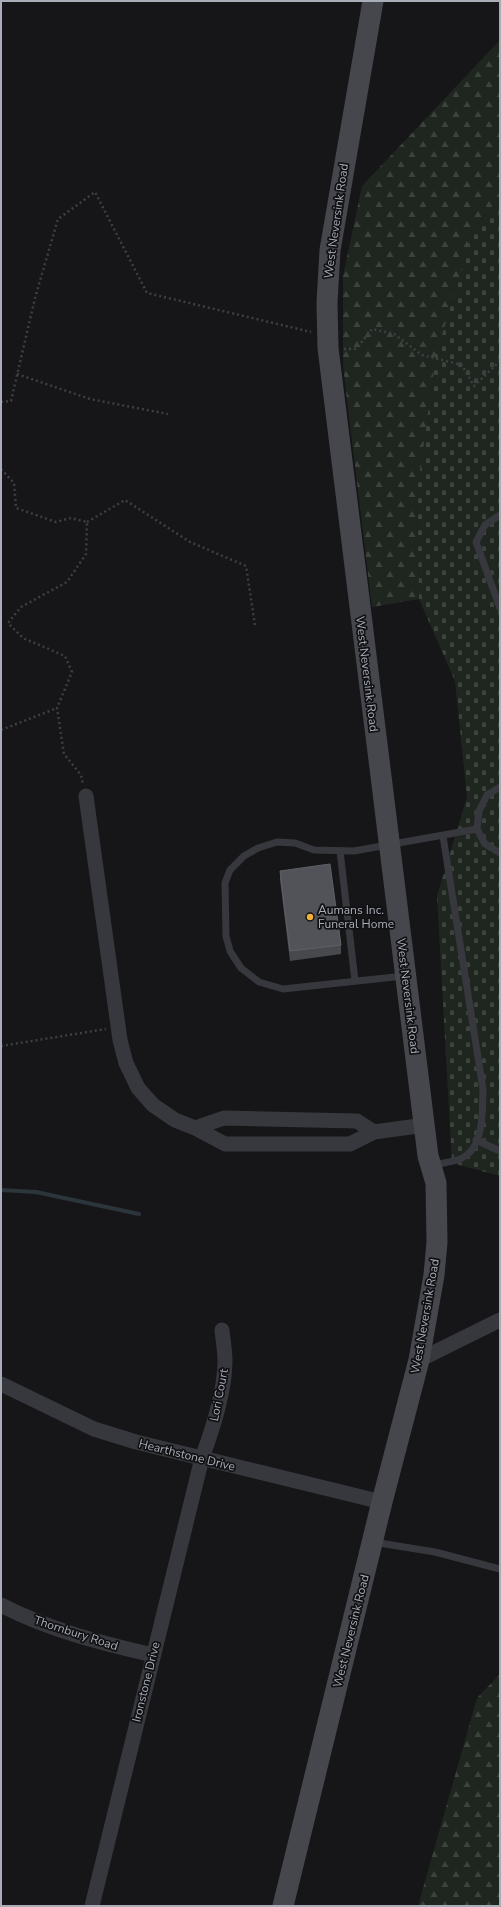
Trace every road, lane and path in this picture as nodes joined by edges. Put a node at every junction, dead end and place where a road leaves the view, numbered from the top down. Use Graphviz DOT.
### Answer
graph roads {
  1 [pos="373,1"];
  2 [pos="328,342"];
  3 [pos="500,360"];
  4 [pos="18,374"];
  5 [pos="1,402"];
  6 [pos="168,414"];
  7 [pos="1,469"];
  8 [pos="500,515"];
  9 [pos="87,522"];
  10 [pos="500,608"];
  11 [pos="255,625"];
  12 [pos="57,708"];
  13 [pos="1,730"];
  14 [pos="500,787"];
  15 [pos="86,796"];
  16 [pos="477,829"];
  17 [pos="443,836"];
  18 [pos="389,846"];
  19 [pos="340,851"];
  20 [pos="500,853"];
  21 [pos="406,976"];
  22 [pos="355,981"];
  23 [pos="109,1028"];
  24 [pos="1,1046"];
  25 [pos="425,1125"];
  26 [pos="195,1128"];
  27 [pos="374,1132"];
  28 [pos="476,1140"];
  29 [pos="500,1151"];
  30 [pos="431,1166"];
  31 [pos="500,1320"];
  32 [pos="222,1330"];
  33 [pos="419,1360"];
  34 [pos="1,1384"];
  35 [pos="202,1458"];
  36 [pos="382,1502"];
  37 [pos="373,1542"];
  38 [pos="500,1569"];
  39 [pos="1,1605"];
  40 [pos="152,1655"];
  41 [pos="92,1906"];
  42 [pos="283,1906"];
  1 -- 2 [label="street, West Neversink Road"];
  2 -- 3 [label="path"];
  2 -- 4 [label="path"];
  2 -- 18 [label="street, West Neversink Road"];
  4 -- 5 [label="path"];
  4 -- 6 [label="path"];
  7 -- 9 [label="path"];
  8 -- 10 [label="lane"];
  9 -- 11 [label="path"];
  9 -- 12 [label="path"];
  12 -- 13 [label="path"];
  12 -- 15 [label="path"];
  14 -- 16 [label="lane"];
  15 -- 26 [label="street"];
  16 -- 17 [label="lane"];
  16 -- 20 [label="lane"];
  17 -- 18 [label="lane"];
  17 -- 28 [label="lane"];
  18 -- 19 [label="lane"];
  18 -- 21 [label="street, West Neversink Road"];
  19 -- 22 [label="lane"];
  19 -- 22 [label="lane"];
  21 -- 22 [label="lane"];
  21 -- 25 [label="street, West Neversink Road"];
  23 -- 24 [label="path"];
  25 -- 27 [label="street"];
  25 -- 30 [label="street, West Neversink Road"];
  26 -- 27 [label="street"];
  26 -- 27 [label="street"];
  28 -- 29 [label="lane"];
  28 -- 30 [label="lane"];
  30 -- 33 [label="street, West Neversink Road"];
  31 -- 33 [label="street"];
  32 -- 35 [label="street, Lori Court"];
  33 -- 36 [label="street, West Neversink Road"];
  34 -- 35 [label="street, Hearthstone Drive"];
  35 -- 36 [label="street, Hearthstone Drive"];
  35 -- 40 [label="street, Ironstone Drive"];
  36 -- 37 [label="street, West Neversink Road"];
  37 -- 38 [label="lane"];
  37 -- 42 [label="street, West Neversink Road"];
  39 -- 40 [label="street, Thornbury Road"];
  40 -- 41 [label="street, Ironstone Drive"];
}
